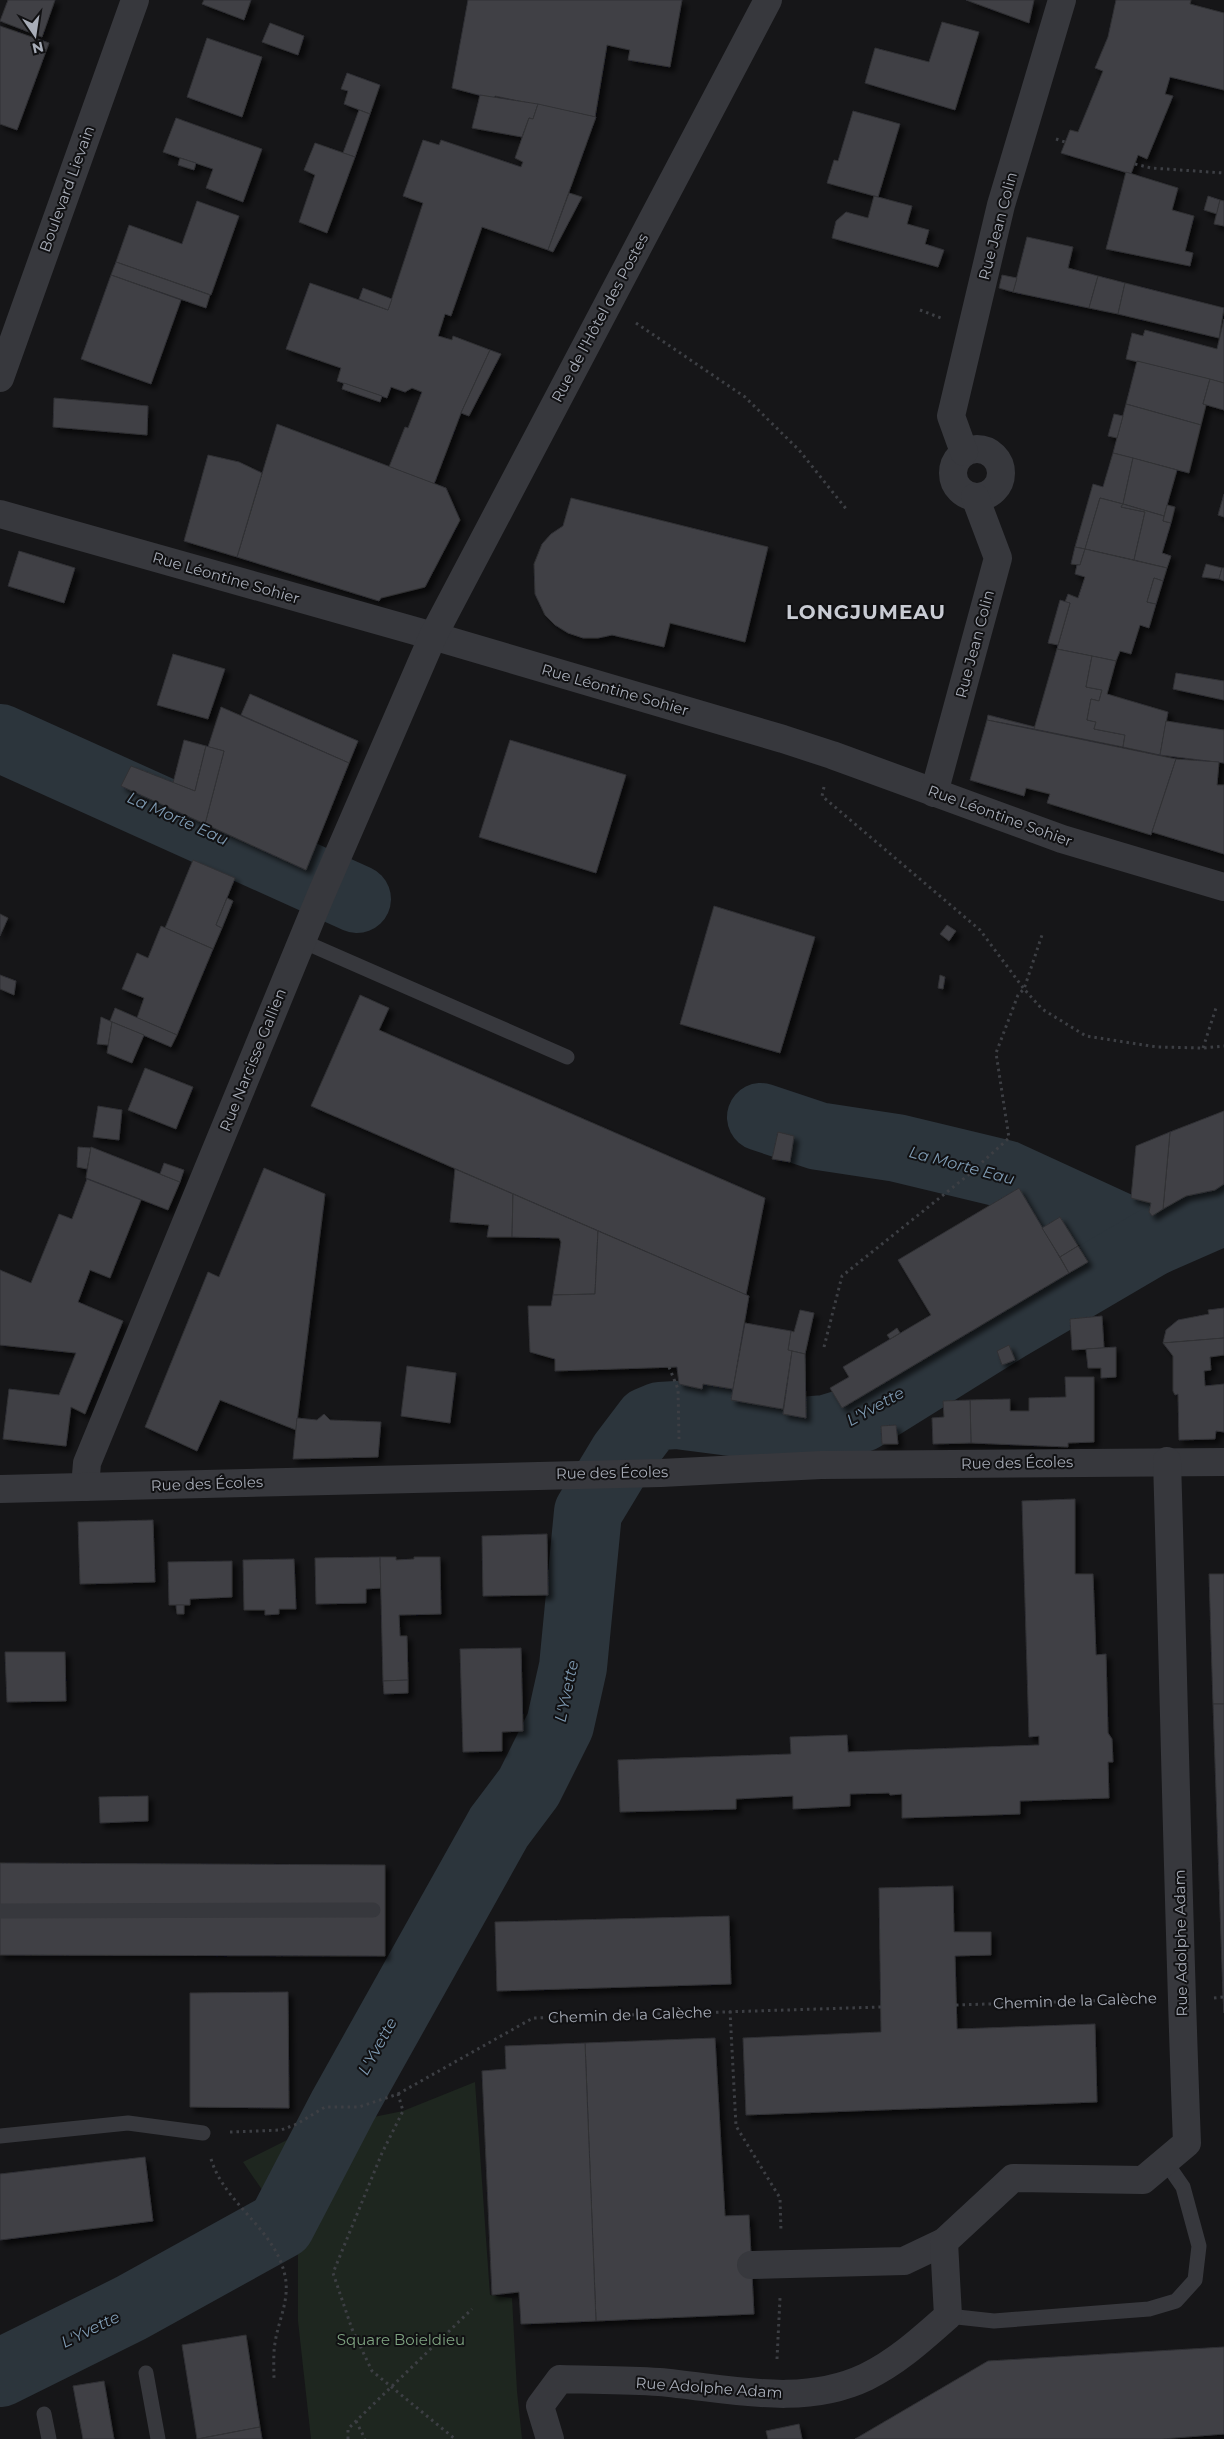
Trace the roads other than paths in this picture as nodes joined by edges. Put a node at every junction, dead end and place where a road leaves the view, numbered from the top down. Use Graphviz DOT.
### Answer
graph roads {
  1 [pos="135,0"];
  2 [pos="768,0"];
  3 [pos="1062,0"];
  4 [pos="0,378"];
  5 [pos="964,452"];
  6 [pos="975,497"];
  7 [pos="0,514"];
  8 [pos="433,636"];
  9 [pos="934,792"];
  10 [pos="1224,887"];
  11 [pos="302,941"];
  12 [pos="567,1057"];
  13 [pos="1167,1461"];
  14 [pos="1224,1462"];
  15 [pos="85,1487"];
  16 [pos="0,1489"];
  17 [pos="373,1910"];
  18 [pos="0,1911"];
  19 [pos="203,2133"];
  20 [pos="0,2136"];
  21 [pos="1166,2161"];
  22 [pos="944,2242"];
  23 [pos="751,2265"];
  24 [pos="948,2316"];
  25 [pos="146,2373"];
  26 [pos="44,2414"];
  27 [pos="49,2439"];
  28 [pos="158,2439"];
  29 [pos="550,2439"];
  1 -- 4 [label="street, Boulevard Lievain"];
  2 -- 8 [label="street, Rue de l'Hôtel des Postes"];
  3 -- 5 [label="street, Rue Jean Colin"];
  5 -- 6 [label="street"];
  5 -- 6 [label="street"];
  6 -- 9 [label="street, Rue Jean Colin"];
  7 -- 8 [label="street, Rue Léontine Sohier"];
  8 -- 9 [label="street, Rue Léontine Sohier"];
  8 -- 11 [label="street, Rue Narcisse Gallien"];
  9 -- 10 [label="street, Rue Léontine Sohier"];
  11 -- 12 [label="lane"];
  11 -- 15 [label="street, Rue Narcisse Gallien"];
  13 -- 14 [label="street, Rue des Écoles"];
  13 -- 15 [label="street, Rue des Écoles"];
  13 -- 21 [label="street, Rue Adolphe Adam"];
  15 -- 16 [label="street, Rue des Écoles"];
  17 -- 18 [label="lane"];
  19 -- 20 [label="lane"];
  21 -- 22 [label="street, Rue Adolphe Adam"];
  21 -- 24 [label="lane"];
  22 -- 23 [label="street, Rue Adolphe Adam"];
  22 -- 24 [label="street"];
  24 -- 29 [label="street, Rue Adolphe Adam"];
  25 -- 28 [label="lane"];
  26 -- 27 [label="lane"];
}
